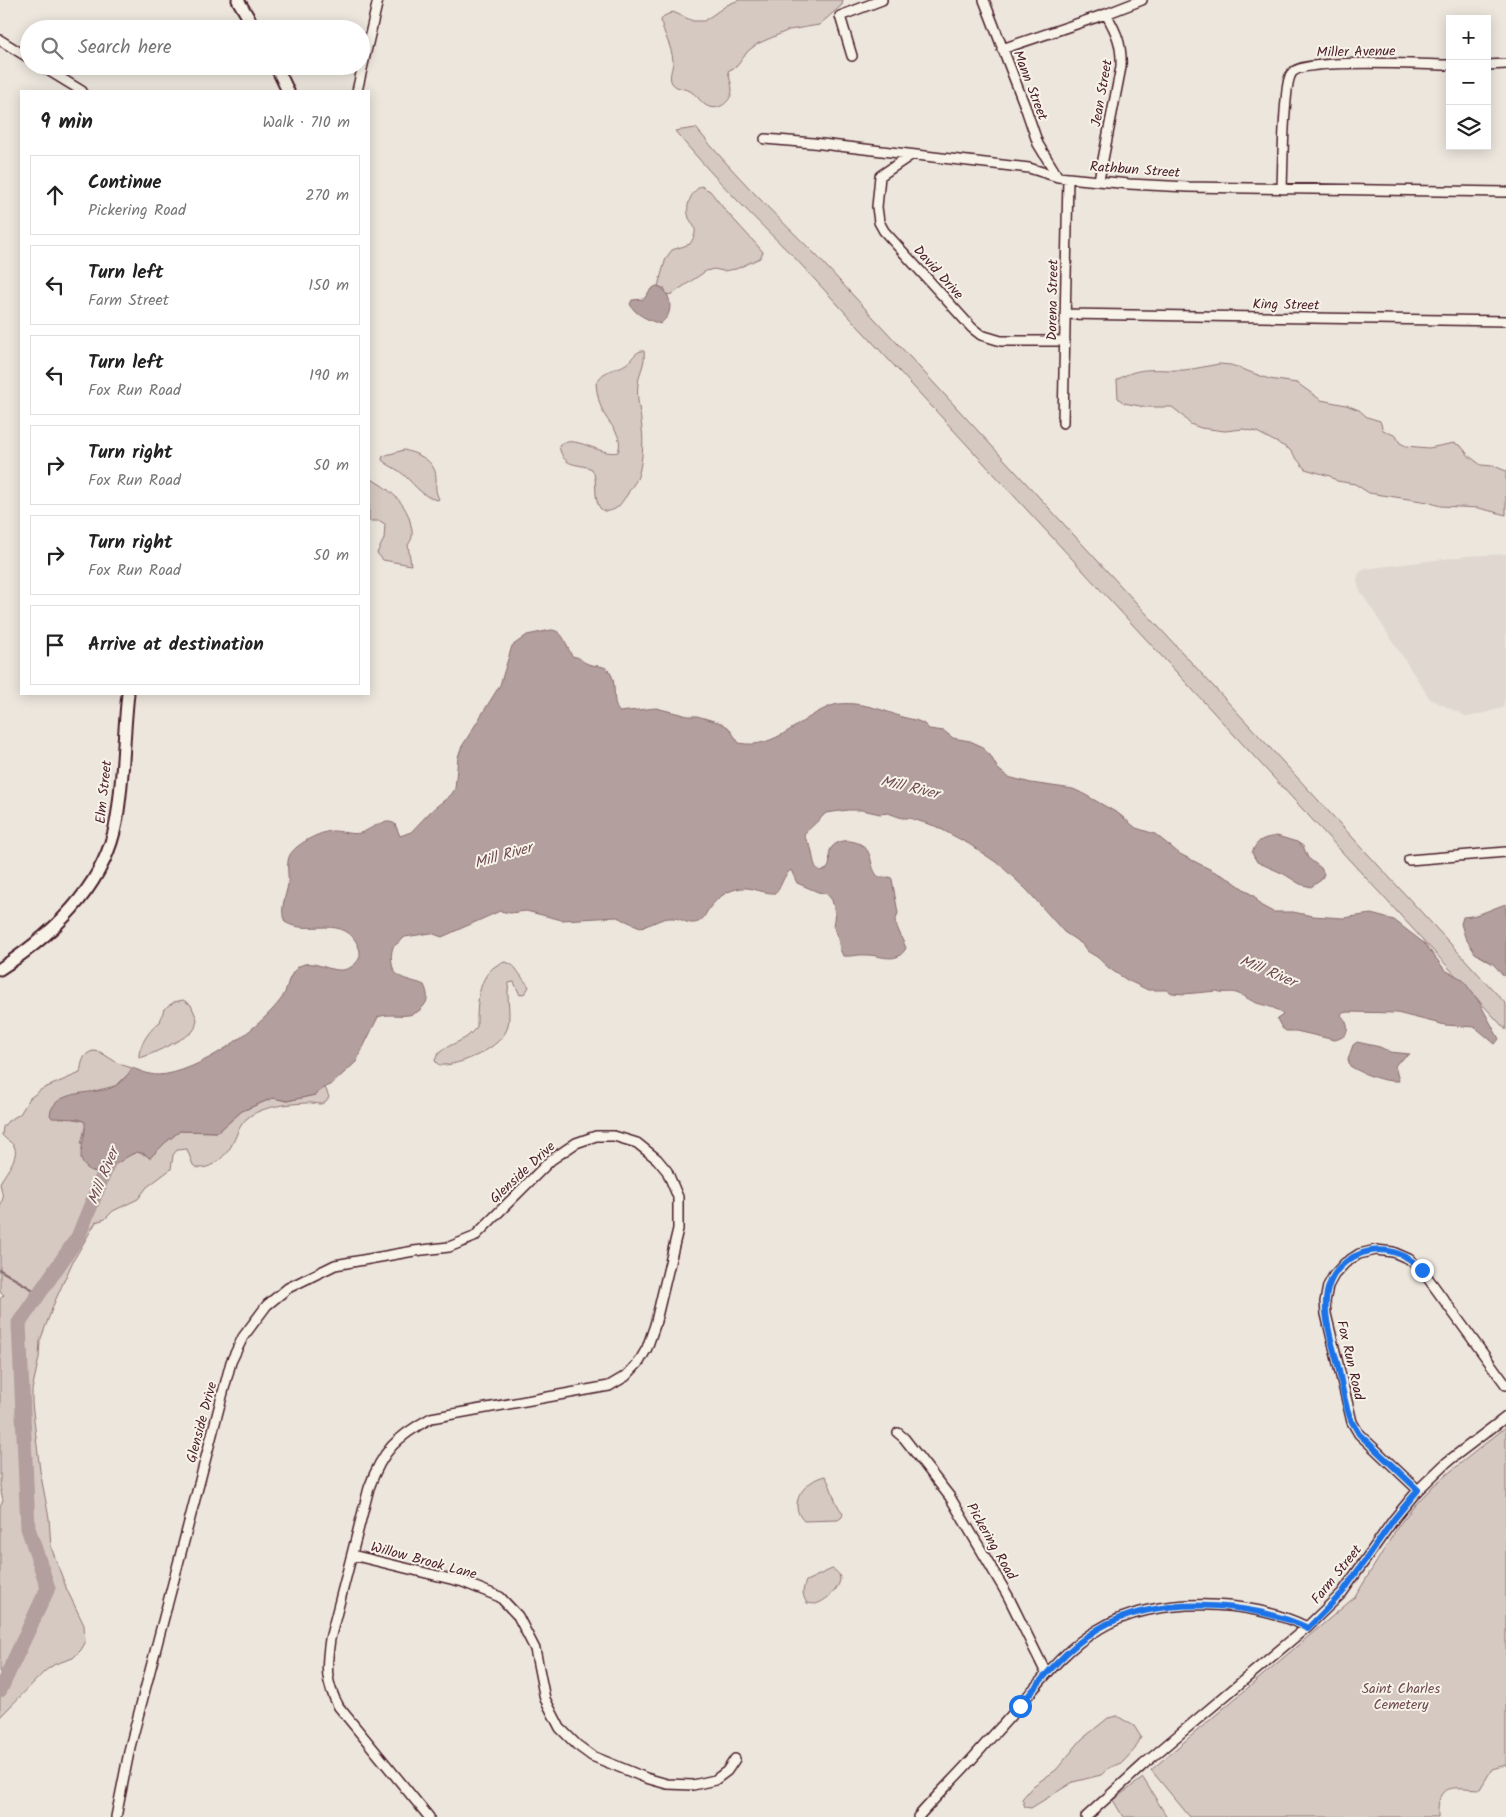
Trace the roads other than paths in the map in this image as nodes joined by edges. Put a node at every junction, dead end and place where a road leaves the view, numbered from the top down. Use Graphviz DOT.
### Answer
graph roads {
  1 [pos="238,0"];
  2 [pos="378,0"];
  3 [pos="882,0"];
  4 [pos="984,0"];
  5 [pos="1142,0"];
  6 [pos="1106,14"];
  7 [pos="250,20"];
  8 [pos="370,35"];
  9 [pos="0,40"];
  10 [pos="1002,49"];
  11 [pos="20,52"];
  12 [pos="852,56"];
  13 [pos="1506,64"];
  14 [pos="1446,65"];
  15 [pos="1491,65"];
  16 [pos="56,75"];
  17 [pos="280,75"];
  18 [pos="361,75"];
  19 [pos="80,90"];
  20 [pos="288,90"];
  21 [pos="357,90"];
  22 [pos="765,139"];
  23 [pos="911,155"];
  24 [pos="1063,177"];
  25 [pos="1099,180"];
  26 [pos="1282,189"];
  27 [pos="1506,192"];
  28 [pos="1066,314"];
  29 [pos="1506,321"];
  30 [pos="1064,341"];
  31 [pos="1063,423"];
  32 [pos="128,695"];
  33 [pos="1506,852"];
  34 [pos="1408,860"];
  35 [pos="0,969"];
  36 [pos="1506,1385"];
  37 [pos="1506,1417"];
  38 [pos="898,1433"];
  39 [pos="1418,1490"];
  40 [pos="352,1555"];
  41 [pos="1308,1628"];
  42 [pos="1046,1674"];
  43 [pos="735,1759"];
  44 [pos="116,1817"];
  45 [pos="429,1817"];
  46 [pos="918,1817"];
  47 [pos="1086,1817"];
  1 -- 7 [label="main road"];
  2 -- 8 [label="street"];
  3 -- 12 [label="street"];
  4 -- 10 [label="street, Mann Street"];
  5 -- 6 [label="street"];
  6 -- 10 [label="street"];
  6 -- 25 [label="street, Jean Street"];
  9 -- 11 [label="street"];
  10 -- 24 [label="street, Mann Street"];
  13 -- 15 [label="street"];
  14 -- 26 [label="street, Miller Avenue"];
  16 -- 19 [label="street"];
  17 -- 20 [label="main road"];
  18 -- 21 [label="street"];
  22 -- 23 [label="street, Rathbun Street"];
  23 -- 24 [label="street, Rathbun Street"];
  23 -- 30 [label="street, David Drive"];
  24 -- 25 [label="street, Rathbun Street"];
  24 -- 28 [label="street, Dorena Street"];
  25 -- 26 [label="street, Rathbun Street"];
  26 -- 27 [label="street, Rathbun Street"];
  28 -- 29 [label="street, King Street"];
  28 -- 30 [label="street, Dorena Street"];
  30 -- 31 [label="street, Dorena Street"];
  32 -- 35 [label="main road, Elm Street"];
  33 -- 34 [label="street"];
  36 -- 39 [label="street, Fox Run Road"];
  37 -- 39 [label="street, Farm Street"];
  38 -- 42 [label="street, Pickering Road"];
  39 -- 41 [label="street, Farm Street"];
  40 -- 43 [label="street, Willow Brook Lane"];
  40 -- 44 [label="street, Glenside Drive"];
  40 -- 45 [label="street, Glenside Drive"];
  41 -- 42 [label="street"];
  41 -- 47 [label="street, Farm Street"];
  42 -- 46 [label="street"];
}
